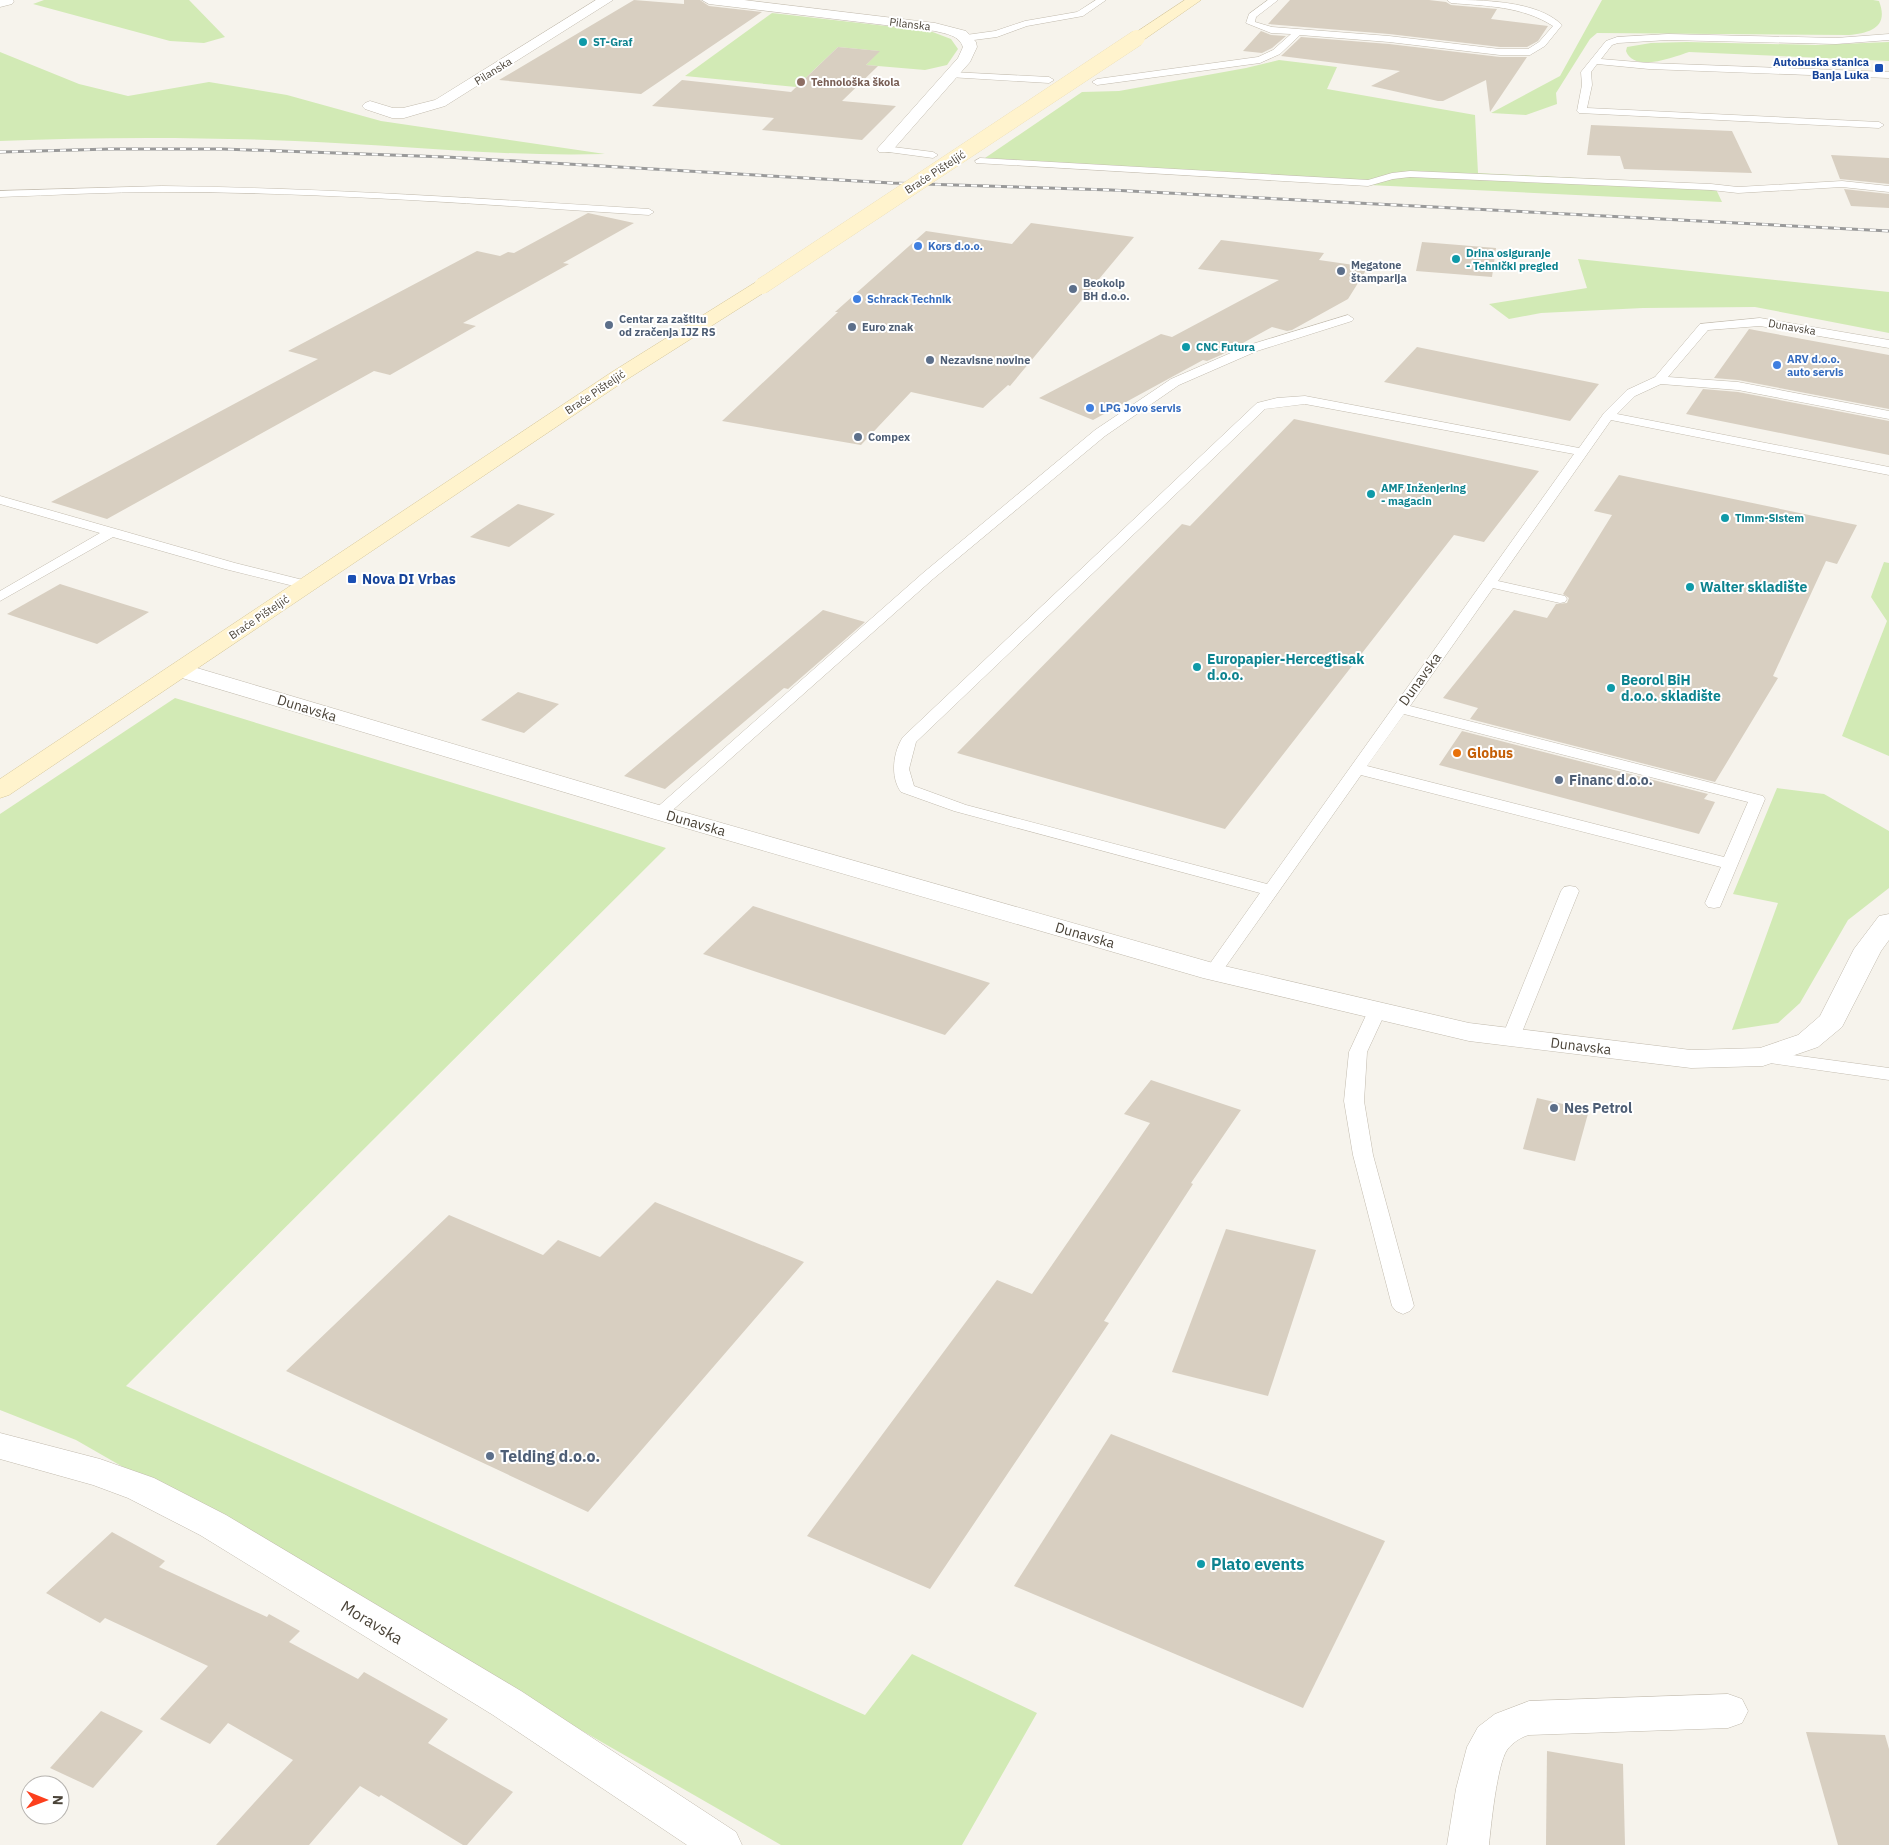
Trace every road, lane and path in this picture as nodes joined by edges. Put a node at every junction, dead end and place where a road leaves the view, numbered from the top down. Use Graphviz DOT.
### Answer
graph roads {
  1 [pos="606,0"];
  2 [pos="709,0"];
  3 [pos="1102,0"];
  4 [pos="1194,0"];
  5 [pos="1274,0"];
  6 [pos="1451,0"];
  7 [pos="1298,32"];
  8 [pos="1889,37"];
  9 [pos="966,38"];
  10 [pos="1594,61"];
  11 [pos="952,75"];
  12 [pos="1889,75"];
  13 [pos="1049,80"];
  14 [pos="1097,82"];
  15 [pos="370,106"];
  16 [pos="1694,117"];
  17 [pos="1879,125"];
  18 [pos="1701,130"];
  19 [pos="885,149"];
  20 [pos="933,155"];
  21 [pos="980,161"];
  22 [pos="1889,189"];
  23 [pos="0,194"];
  24 [pos="649,212"];
  25 [pos="1348,319"];
  26 [pos="1889,344"];
  27 [pos="1660,380"];
  28 [pos="1889,415"];
  29 [pos="1608,416"];
  30 [pos="1582,452"];
  31 [pos="1889,472"];
  32 [pos="0,500"];
  33 [pos="112,532"];
  34 [pos="1490,583"];
  35 [pos="306,585"];
  36 [pos="0,597"];
  37 [pos="1560,599"];
  38 [pos="180,670"];
  39 [pos="1400,708"];
  40 [pos="1358,769"];
  41 [pos="0,790"];
  42 [pos="660,813"];
  43 [pos="1730,864"];
  44 [pos="1272,891"];
  45 [pos="1570,891"];
  46 [pos="1714,903"];
  47 [pos="1889,922"];
  48 [pos="1213,972"];
  49 [pos="1377,1011"];
  50 [pos="1512,1037"];
  51 [pos="1763,1057"];
  52 [pos="1889,1074"];
  53 [pos="1403,1306"];
  54 [pos="0,1446"];
  55 [pos="1728,1711"];
  56 [pos="721,1845"];
  57 [pos="1468,1845"];
  1 -- 15 [label="street, Pilanska"];
  2 -- 9 [label="street, Pilanska"];
  3 -- 9 [label="lane"];
  4 -- 35 [label="street, Braće Pišteljić, bridge"];
  5 -- 7 [label="lane"];
  6 -- 7 [label="lane"];
  7 -- 14 [label="lane"];
  8 -- 10 [label="lane"];
  9 -- 11 [label="street"];
  10 -- 12 [label="lane"];
  10 -- 16 [label="lane"];
  11 -- 13 [label="lane"];
  11 -- 19 [label="street"];
  16 -- 17 [label="lane"];
  16 -- 18 [label="lane"];
  19 -- 20 [label="lane"];
  21 -- 22 [label="lane"];
  23 -- 24 [label="lane"];
  25 -- 42 [label="lane"];
  26 -- 27 [label="lane, Dunavska"];
  27 -- 28 [label="lane, Dunavska"];
  27 -- 29 [label="lane, Dunavska"];
  29 -- 30 [label="lane, Dunavska"];
  29 -- 31 [label="lane"];
  30 -- 34 [label="lane, Dunavska"];
  30 -- 44 [label="lane"];
  32 -- 33 [label="lane"];
  33 -- 35 [label="lane"];
  33 -- 36 [label="lane"];
  34 -- 37 [label="lane"];
  34 -- 39 [label="lane, Dunavska"];
  35 -- 38 [label="street, Braće Pišteljić"];
  38 -- 41 [label="street, Braće Pišteljić"];
  38 -- 42 [label="street, Dunavska"];
  39 -- 40 [label="lane, Dunavska"];
  39 -- 43 [label="lane"];
  40 -- 43 [label="lane"];
  40 -- 44 [label="lane, Dunavska"];
  42 -- 48 [label="street, Dunavska"];
  43 -- 46 [label="lane"];
  44 -- 48 [label="lane, Dunavska"];
  45 -- 50 [label="lane"];
  47 -- 51 [label="street, Dunavska"];
  48 -- 49 [label="street, Dunavska"];
  49 -- 50 [label="street, Dunavska"];
  49 -- 53 [label="lane"];
  50 -- 51 [label="street, Dunavska"];
  51 -- 52 [label="lane"];
  54 -- 56 [label="street, Moravska"];
  55 -- 57 [label="street"];
}
